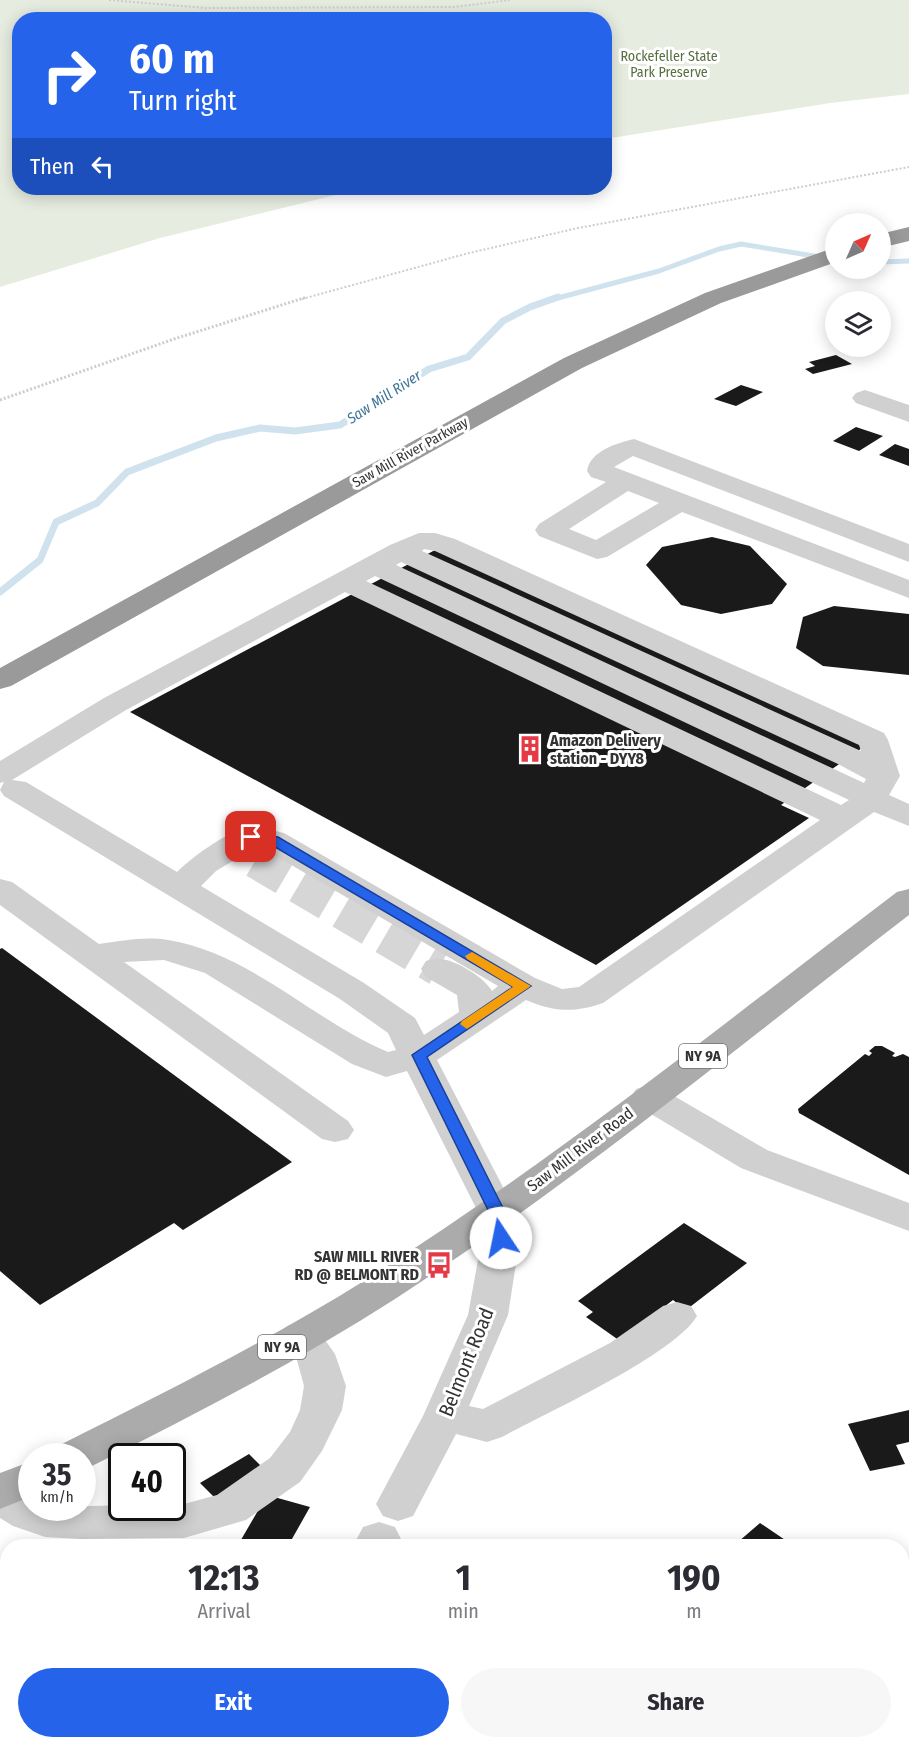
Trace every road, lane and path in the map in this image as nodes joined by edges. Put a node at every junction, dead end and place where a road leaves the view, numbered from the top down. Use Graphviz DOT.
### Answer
graph roads {
  1 [pos="109,0"];
  2 [pos="510,0"];
  3 [pos="909,167"];
  4 [pos="909,223"];
  5 [pos="891,227"];
  6 [pos="909,234"];
  7 [pos="891,239"];
  8 [pos="818,252"];
  9 [pos="865,398"];
  10 [pos="0,400"];
  11 [pos="909,414"];
  12 [pos="626,481"];
  13 [pos="680,502"];
  14 [pos="909,554"];
  15 [pos="374,565"];
  16 [pos="344,581"];
  17 [pos="909,590"];
  18 [pos="0,660"];
  19 [pos="0,680"];
  20 [pos="8,781"];
  21 [pos="877,787"];
  22 [pos="909,816"];
  23 [pos="842,818"];
  24 [pos="180,888"];
  25 [pos="0,889"];
  26 [pos="909,899"];
  27 [pos="92,955"];
  28 [pos="438,969"];
  29 [pos="523,986"];
  30 [pos="477,1018"];
  31 [pos="419,1055"];
  32 [pos="649,1097"];
  33 [pos="335,1130"];
  34 [pos="496,1210"];
  35 [pos="909,1218"];
  36 [pos="677,1316"];
  37 [pos="301,1336"];
  38 [pos="444,1416"];
  39 [pos="96,1446"];
  40 [pos="18,1484"];
  41 [pos="0,1492"];
  42 [pos="0,1497"];
  43 [pos="384,1530"];
  1 -- 2 [label="path"];
  3 -- 10 [label="path"];
  4 -- 5 [label="highway"];
  6 -- 7 [label="highway"];
  8 -- 18 [label="highway, Saw Mill River Parkway"];
  8 -- 19 [label="highway, Saw Mill River Parkway"];
  9 -- 11 [label="street"];
  12 -- 13 [label="street"];
  12 -- 13 [label="street"];
  12 -- 14 [label="street"];
  13 -- 17 [label="street"];
  15 -- 16 [label="street"];
  15 -- 21 [label="street"];
  15 -- 21 [label="street"];
  16 -- 20 [label="street"];
  16 -- 23 [label="street"];
  20 -- 24 [label="street, Belmont Road"];
  21 -- 22 [label="street"];
  21 -- 23 [label="street"];
  23 -- 29 [label="street"];
  24 -- 29 [label="street"];
  24 -- 31 [label="street, Belmont Road"];
  25 -- 27 [label="street"];
  26 -- 32 [label="main road, Saw Mill River Road / NY 9A"];
  27 -- 31 [label="street"];
  27 -- 33 [label="street"];
  28 -- 30 [label="street"];
  29 -- 30 [label="street"];
  30 -- 31 [label="street"];
  31 -- 34 [label="street, Belmont Road"];
  32 -- 34 [label="main road, Saw Mill River Road / NY 9A"];
  32 -- 35 [label="street"];
  34 -- 37 [label="main road, Saw Mill River Road / NY 9A"];
  34 -- 38 [label="street, Belmont Road"];
  36 -- 38 [label="street"];
  37 -- 39 [label="main road, Saw Mill River Road / NY 9A"];
  37 -- 42 [label="street"];
  38 -- 43 [label="street, Belmont Road"];
  40 -- 41 [label="main road"];
}
